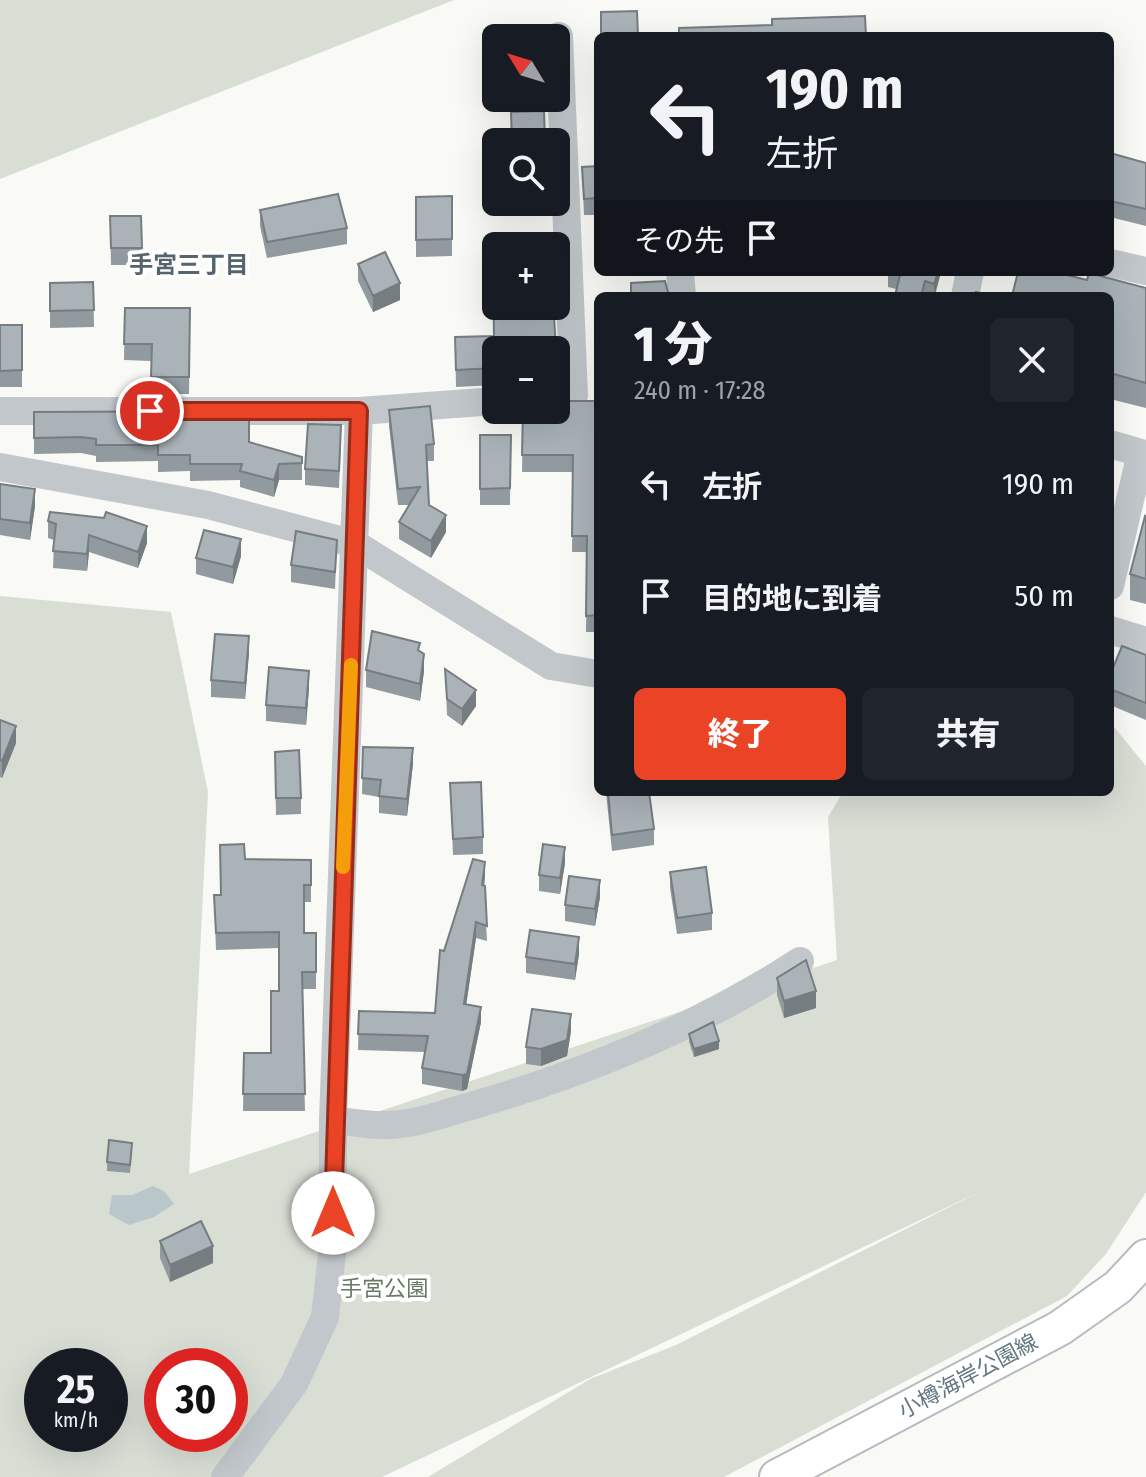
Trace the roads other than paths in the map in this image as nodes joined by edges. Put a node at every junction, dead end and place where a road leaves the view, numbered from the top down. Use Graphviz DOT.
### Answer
graph roads {
  1 [pos="563,112"];
  2 [pos="1114,264"];
  3 [pos="1146,271"];
  4 [pos="576,394"];
  5 [pos="482,402"];
  6 [pos="0,411"];
  7 [pos="359,411"];
  8 [pos="1114,445"];
  9 [pos="0,467"];
  10 [pos="355,544"];
  11 [pos="1114,569"];
  12 [pos="1114,631"];
  13 [pos="1146,641"];
  14 [pos="594,673"];
  15 [pos="800,961"];
  16 [pos="333,1120"];
  17 [pos="1146,1257"];
  18 [pos="225,1477"];
  19 [pos="777,1477"];
  1 -- 4 [label="street"];
  2 -- 3 [label="street"];
  5 -- 7 [label="street"];
  6 -- 7 [label="street"];
  7 -- 10 [label="street"];
  8 -- 11 [label="street"];
  9 -- 10 [label="street"];
  10 -- 14 [label="street"];
  10 -- 16 [label="street"];
  12 -- 13 [label="street"];
  15 -- 16 [label="street"];
  16 -- 18 [label="street"];
  17 -- 19 [label="main road, 小樽海岸公園線"];
}
